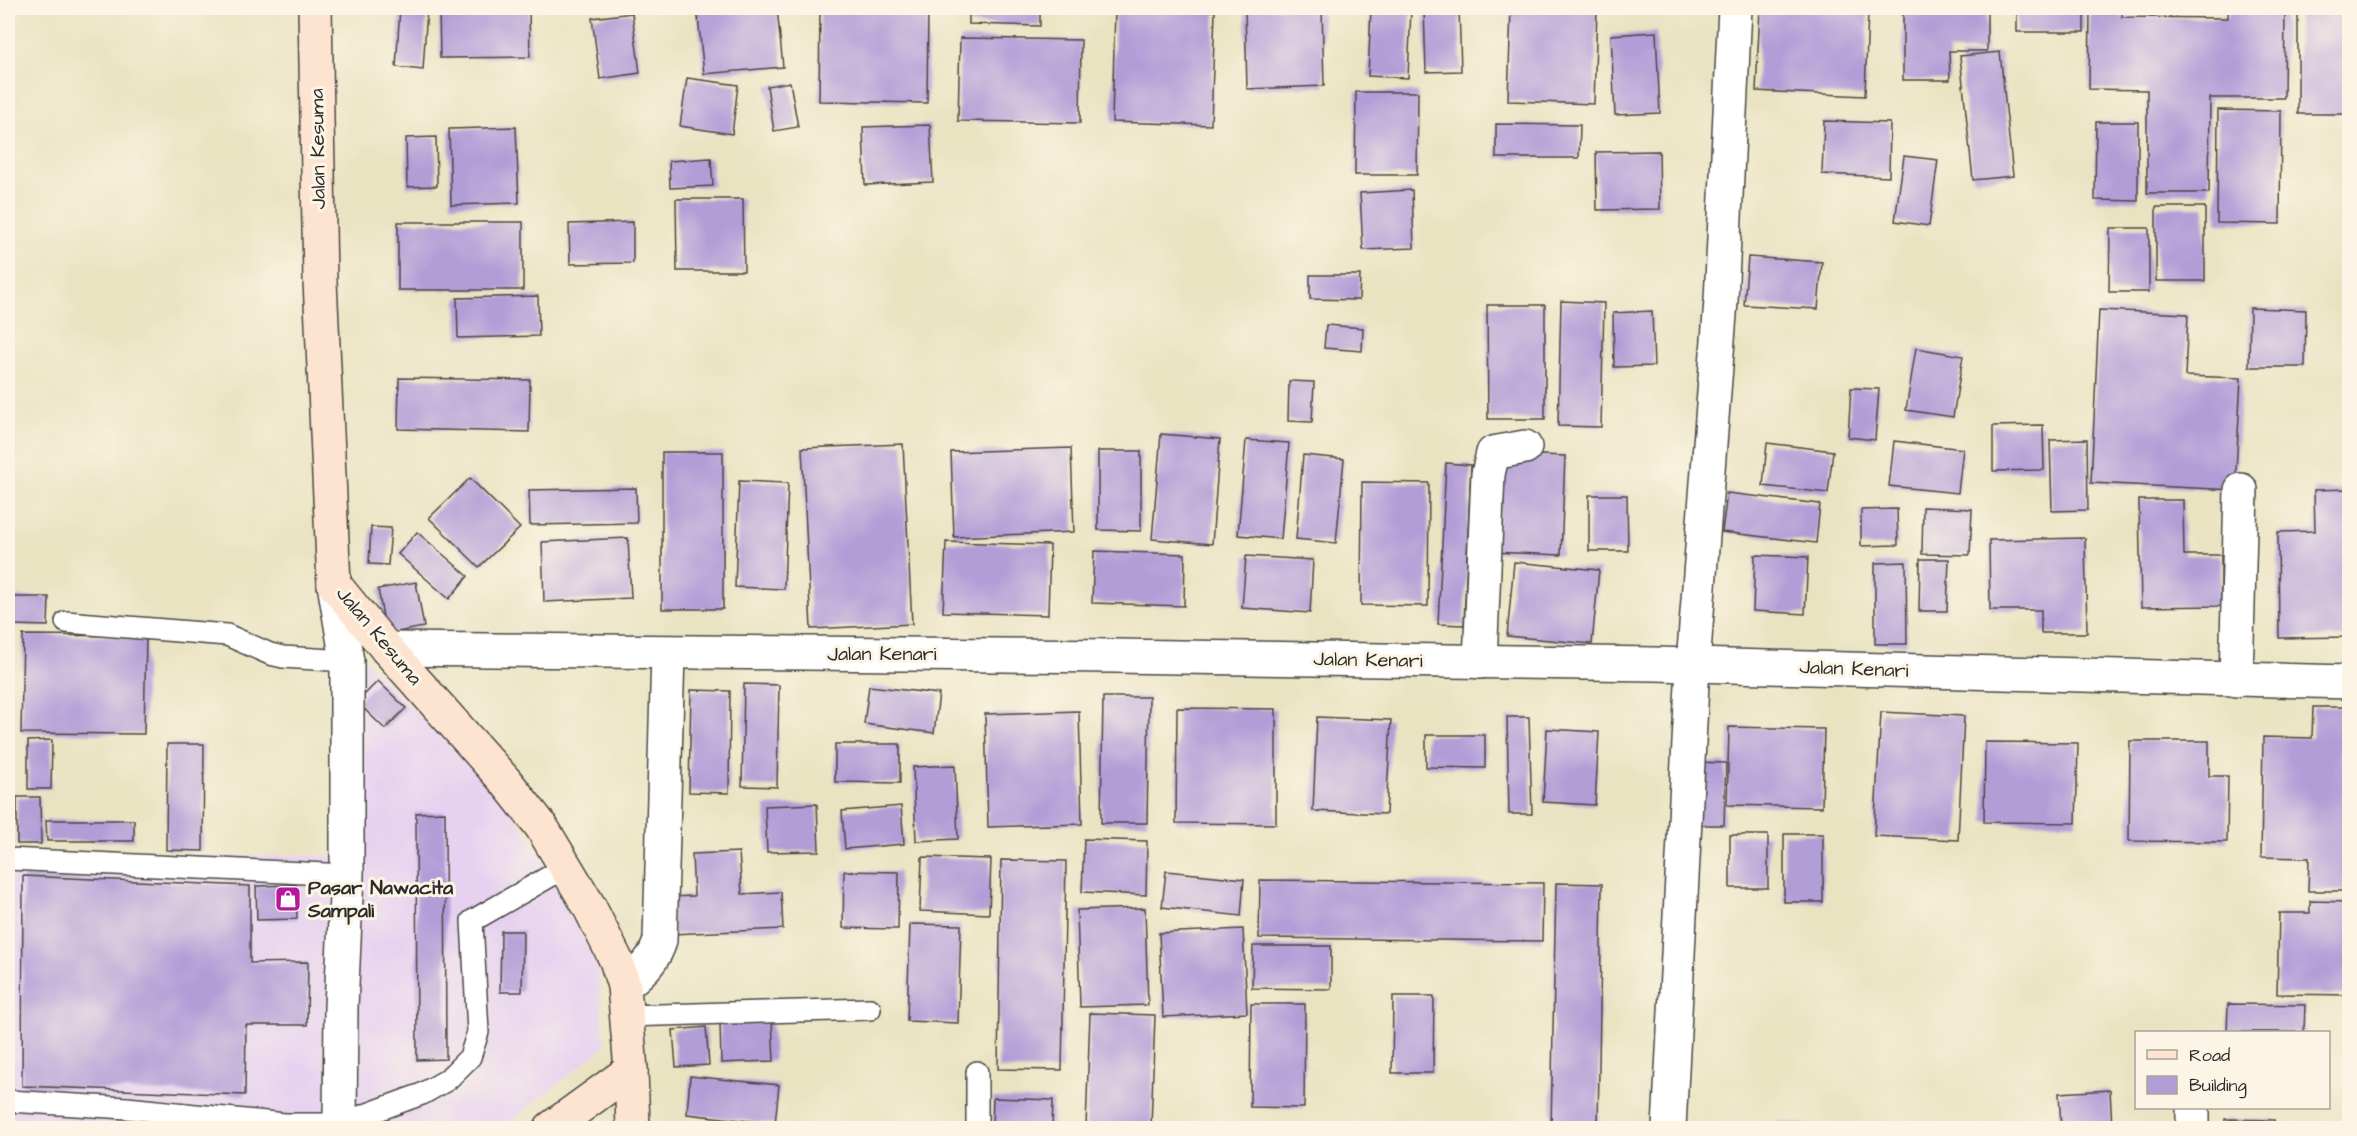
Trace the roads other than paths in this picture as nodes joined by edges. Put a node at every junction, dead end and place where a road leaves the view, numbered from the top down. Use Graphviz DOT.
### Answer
graph roads {
  1 [pos="315,8"];
  2 [pos="1735,8"];
  3 [pos="1525,447"];
  4 [pos="2241,490"];
  5 [pos="334,584"];
  6 [pos="66,621"];
  7 [pos="387,649"];
  8 [pos="668,652"];
  9 [pos="347,661"];
  10 [pos="1480,662"];
  11 [pos="1678,664"];
  12 [pos="2236,680"];
  13 [pos="2349,682"];
  14 [pos="8,859"];
  15 [pos="566,867"];
  16 [pos="347,875"];
  17 [pos="625,1001"];
  18 [pos="870,1009"];
  19 [pos="631,1070"];
  20 [pos="977,1072"];
  21 [pos="8,1101"];
  22 [pos="2193,1109"];
  23 [pos="341,1126"];
  24 [pos="551,1128"];
  25 [pos="633,1128"];
  26 [pos="977,1128"];
  27 [pos="1669,1128"];
  28 [pos="2193,1128"];
  1 -- 5 [label="street, Jalan Kesuma"];
  2 -- 11 [label="street"];
  3 -- 10 [label="street"];
  4 -- 12 [label="street"];
  5 -- 7 [label="street, Jalan Kesuma"];
  5 -- 9 [label="street"];
  6 -- 9 [label="lane"];
  7 -- 8 [label="street, Jalan Kenari"];
  7 -- 15 [label="street, Jalan Kesuma"];
  8 -- 10 [label="street, Jalan Kenari"];
  8 -- 17 [label="street"];
  9 -- 16 [label="street"];
  10 -- 11 [label="street, Jalan Kenari"];
  11 -- 12 [label="street, Jalan Kenari"];
  11 -- 27 [label="street"];
  12 -- 13 [label="street, Jalan Kenari"];
  14 -- 16 [label="lane"];
  15 -- 17 [label="street, Jalan Kesuma"];
  15 -- 23 [label="lane"];
  16 -- 23 [label="street"];
  17 -- 18 [label="lane"];
  17 -- 19 [label="street, Jalan Kesuma"];
  19 -- 24 [label="street"];
  19 -- 25 [label="street, Jalan Kesuma"];
  20 -- 26 [label="lane"];
  21 -- 23 [label="lane"];
  22 -- 28 [label="street"];
}
